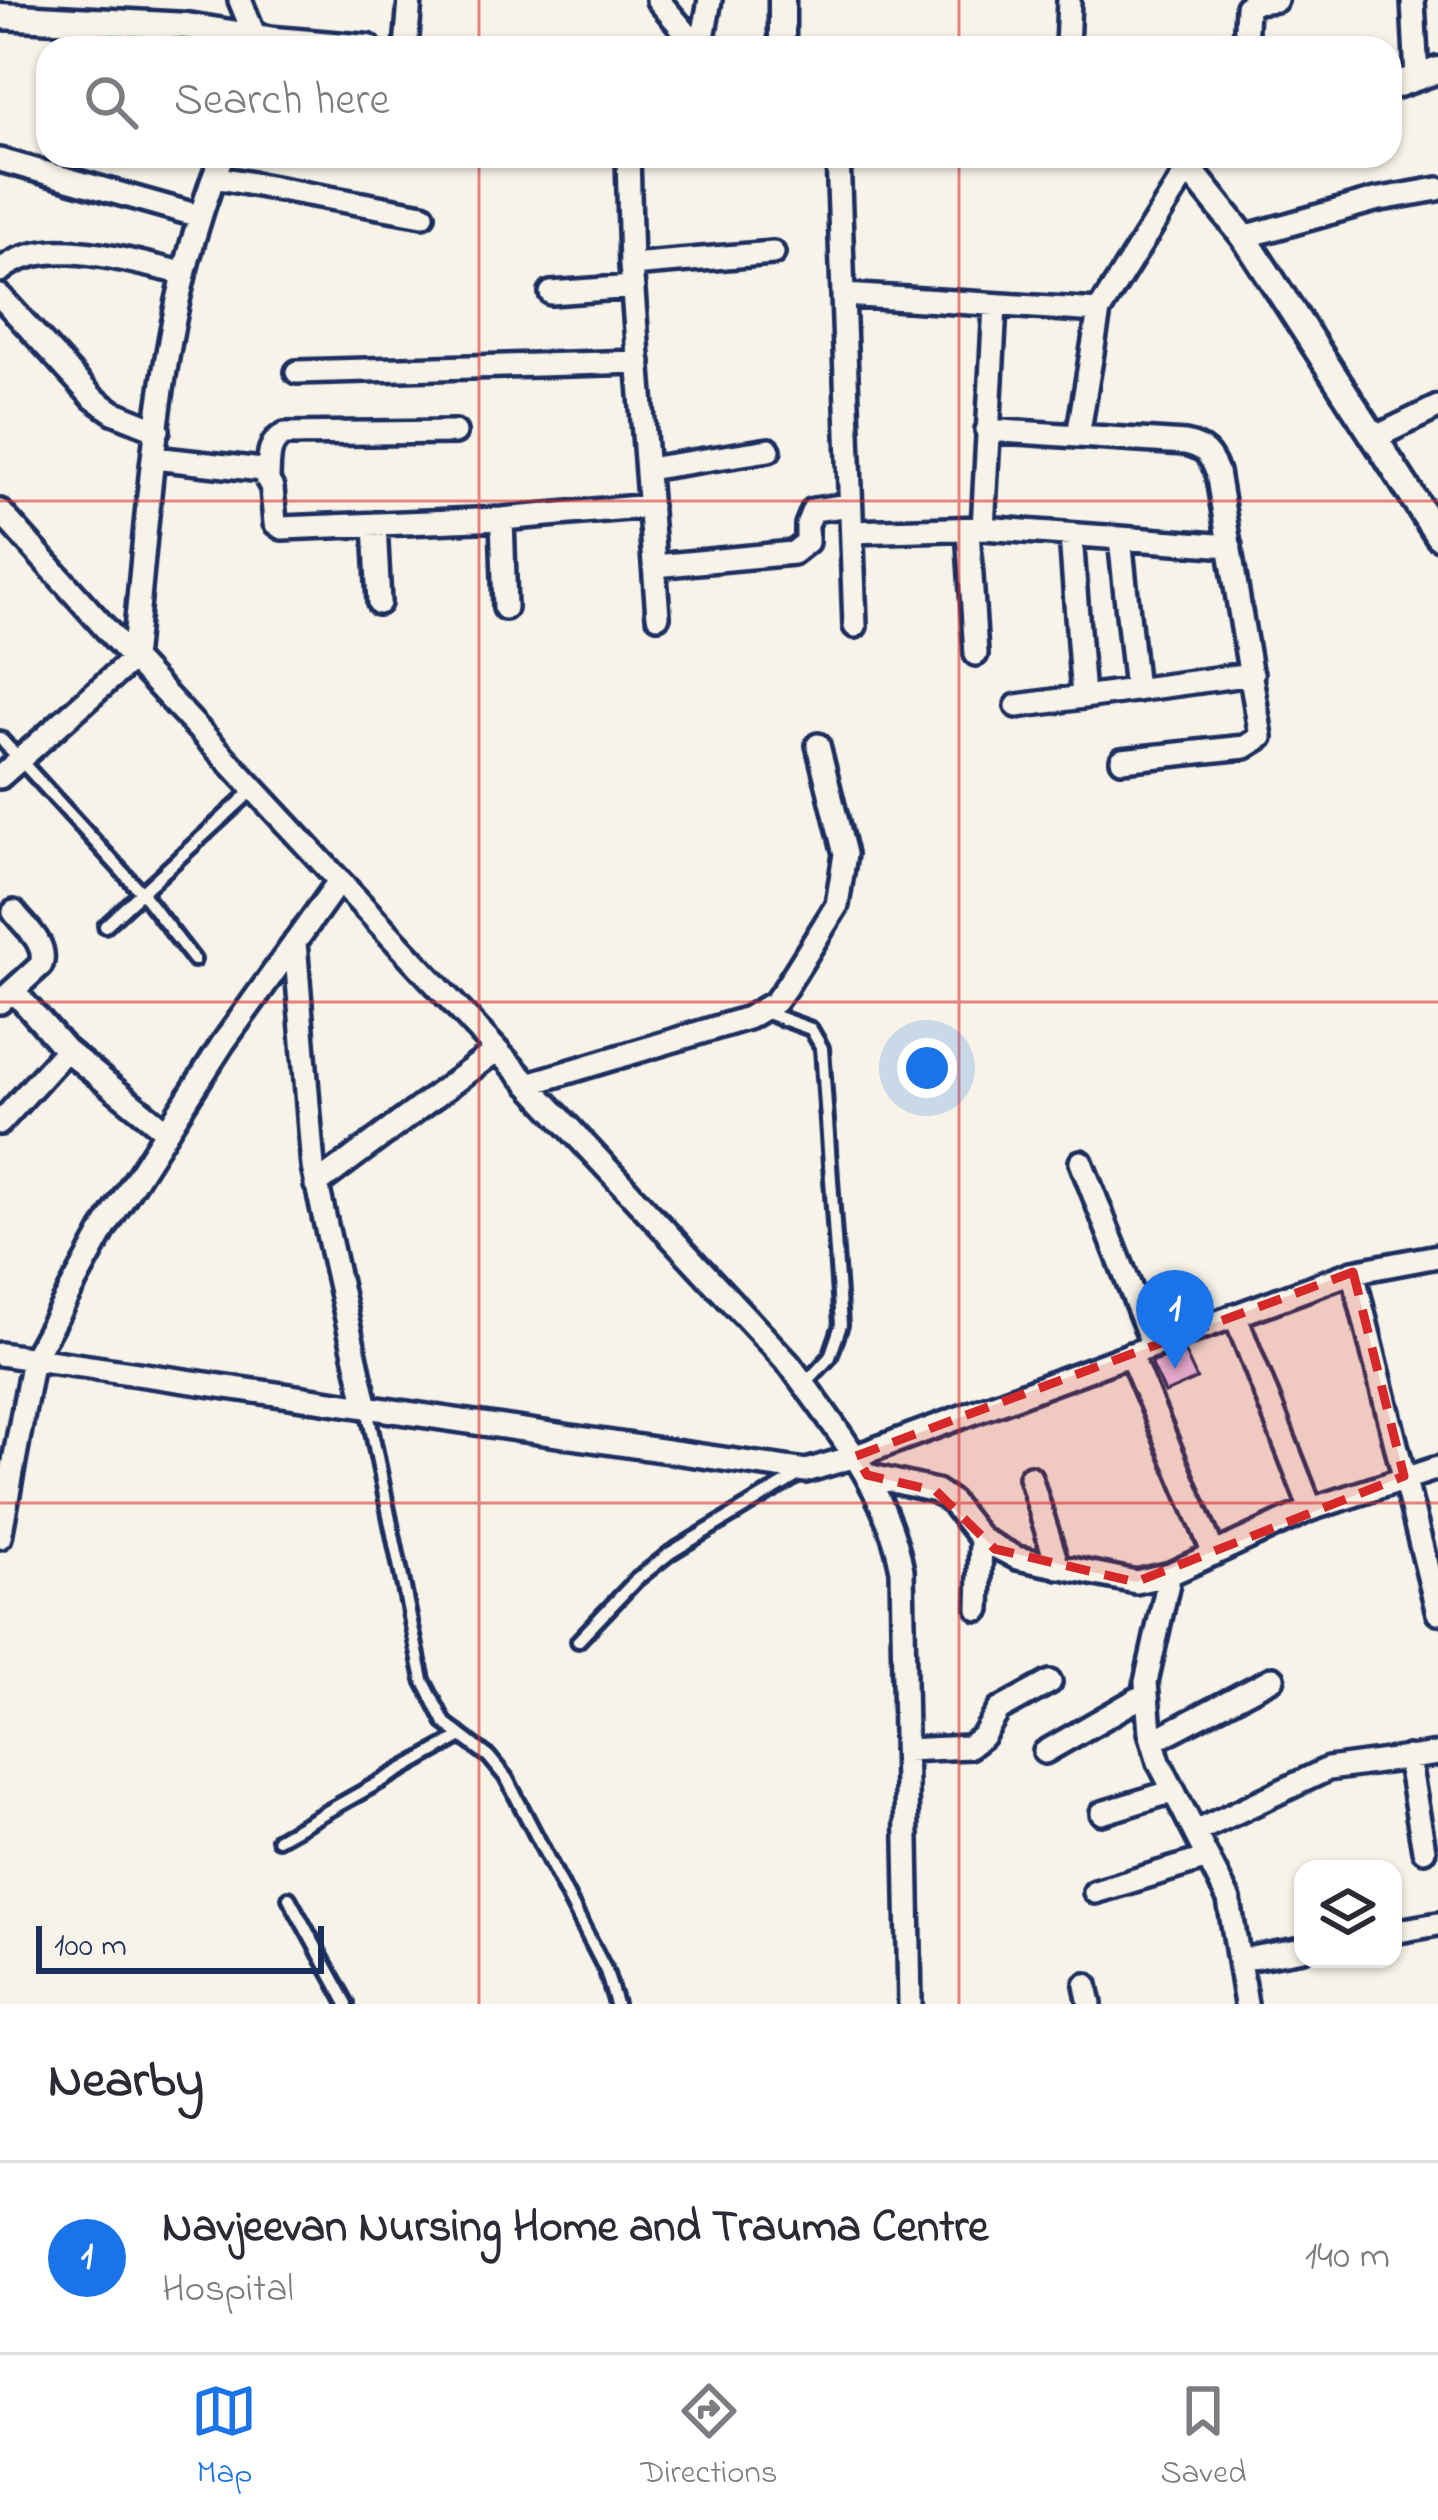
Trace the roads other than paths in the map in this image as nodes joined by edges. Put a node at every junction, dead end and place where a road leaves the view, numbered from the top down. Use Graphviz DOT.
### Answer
graph roads {
  1 [pos="240,0"];
  2 [pos="410,0"];
  3 [pos="658,0"];
  4 [pos="710,0"];
  5 [pos="782,0"];
  6 [pos="1069,0"];
  7 [pos="1276,0"];
  8 [pos="1413,0"];
  9 [pos="0,16"];
  10 [pos="236,36"];
  11 [pos="262,36"];
  12 [pos="407,36"];
  13 [pos="690,36"];
  14 [pos="702,36"];
  15 [pos="782,36"];
  16 [pos="1067,36"];
  17 [pos="1246,36"];
  18 [pos="1428,75"];
  19 [pos="0,160"];
  20 [pos="217,168"];
  21 [pos="226,168"];
  22 [pos="628,168"];
  23 [pos="838,168"];
  24 [pos="1183,168"];
  25 [pos="1194,168"];
  26 [pos="1438,189"];
  27 [pos="423,215"];
  28 [pos="200,216"];
  29 [pos="1244,237"];
  30 [pos="773,253"];
  31 [pos="0,271"];
  32 [pos="184,273"];
  33 [pos="632,276"];
  34 [pos="551,293"];
  35 [pos="0,296"];
  36 [pos="843,296"];
  37 [pos="995,306"];
  38 [pos="1099,310"];
  39 [pos="639,362"];
  40 [pos="297,372"];
  41 [pos="1438,407"];
  42 [pos="158,430"];
  43 [pos="987,430"];
  44 [pos="455,432"];
  45 [pos="1078,436"];
  46 [pos="1374,438"];
  47 [pos="769,450"];
  48 [pos="154,458"];
  49 [pos="647,469"];
  50 [pos="268,476"];
  51 [pos="850,505"];
  52 [pos="650,506"];
  53 [pos="0,511"];
  54 [pos="502,520"];
  55 [pos="375,524"];
  56 [pos="976,529"];
  57 [pos="851,532"];
  58 [pos="1070,535"];
  59 [pos="1438,536"];
  60 [pos="1120,538"];
  61 [pos="1230,545"];
  62 [pos="655,566"];
  63 [pos="379,604"];
  64 [pos="505,608"];
  65 [pos="658,616"];
  66 [pos="855,626"];
  67 [pos="976,654"];
  68 [pos="133,659"];
  69 [pos="1252,674"];
  70 [pos="1136,690"];
  71 [pos="1083,697"];
  72 [pos="1017,706"];
  73 [pos="0,738"];
  74 [pos="818,745"];
  75 [pos="1122,760"];
  76 [pos="20,761"];
  77 [pos="0,776"];
  78 [pos="254,789"];
  79 [pos="339,881"];
  80 [pos="141,892"];
  81 [pos="14,912"];
  82 [pos="104,926"];
  83 [pos="295,942"];
  84 [pos="194,960"];
  85 [pos="6,996"];
  86 [pos="761,1012"];
  87 [pos="66,1050"];
  88 [pos="497,1050"];
  89 [pos="528,1084"];
  90 [pos="0,1123"];
  91 [pos="166,1132"];
  92 [pos="1081,1162"];
  93 [pos="316,1185"];
  94 [pos="1438,1256"];
  95 [pos="1353,1272"];
  96 [pos="1235,1316"];
  97 [pos="1154,1346"];
  98 [pos="0,1354"];
  99 [pos="1130,1354"];
  100 [pos="33,1359"];
  101 [pos="804,1385"];
  102 [pos="367,1408"];
  103 [pos="862,1466"];
  104 [pos="1438,1468"];
  105 [pos="806,1471"];
  106 [pos="1404,1476"];
  107 [pos="1030,1477"];
  108 [pos="3,1503"];
  109 [pos="1311,1509"];
  110 [pos="0,1538"];
  111 [pos="981,1539"];
  112 [pos="1214,1554"];
  113 [pos="1058,1568"];
  114 [pos="1170,1574"];
  115 [pos="979,1609"];
  116 [pos="1438,1612"];
  117 [pos="578,1641"];
  118 [pos="1274,1678"];
  119 [pos="1050,1682"];
  120 [pos="1146,1694"];
  121 [pos="462,1736"];
  122 [pos="1153,1741"];
  123 [pos="905,1750"];
  124 [pos="1045,1752"];
  125 [pos="1438,1754"];
  126 [pos="1408,1757"];
  127 [pos="1174,1791"];
  128 [pos="1102,1813"];
  129 [pos="1195,1832"];
  130 [pos="278,1839"];
  131 [pos="1424,1850"];
  132 [pos="1208,1858"];
  133 [pos="1095,1892"];
  134 [pos="290,1898"];
  135 [pos="1438,1924"];
  136 [pos="1402,1930"];
  137 [pos="1294,1951"];
  138 [pos="1240,1960"];
  139 [pos="347,2004"];
  140 [pos="616,2004"];
  141 [pos="910,2004"];
  142 [pos="1246,2004"];
  1 -- 11 [label="street"];
  2 -- 12 [label="street"];
  3 -- 13 [label="street"];
  4 -- 14 [label="street"];
  5 -- 15 [label="street"];
  6 -- 16 [label="street"];
  7 -- 17 [label="street"];
  8 -- 18 [label="street"];
  9 -- 10 [label="street"];
  19 -- 28 [label="street"];
  20 -- 28 [label="street"];
  21 -- 27 [label="street"];
  22 -- 33 [label="street"];
  23 -- 36 [label="street"];
  24 -- 38 [label="street"];
  25 -- 29 [label="street"];
  26 -- 29 [label="street"];
  28 -- 32 [label="street"];
  29 -- 46 [label="street"];
  30 -- 33 [label="street"];
  31 -- 32 [label="street"];
  32 -- 42 [label="street"];
  33 -- 34 [label="street"];
  33 -- 39 [label="street"];
  35 -- 42 [label="street"];
  36 -- 37 [label="street"];
  36 -- 51 [label="street"];
  37 -- 38 [label="street"];
  37 -- 43 [label="street"];
  38 -- 45 [label="street"];
  39 -- 40 [label="street"];
  39 -- 49 [label="street"];
  41 -- 46 [label="street"];
  42 -- 48 [label="street"];
  43 -- 45 [label="street"];
  43 -- 56 [label="street"];
  44 -- 50 [label="street"];
  45 -- 61 [label="street"];
  46 -- 59 [label="street"];
  47 -- 49 [label="street"];
  48 -- 50 [label="street"];
  48 -- 68 [label="street"];
  49 -- 52 [label="street"];
  50 -- 55 [label="street"];
  51 -- 57 [label="street"];
  51 -- 62 [label="street"];
  52 -- 54 [label="street"];
  52 -- 62 [label="street"];
  53 -- 68 [label="street"];
  54 -- 55 [label="street"];
  54 -- 64 [label="street"];
  55 -- 63 [label="street"];
  56 -- 57 [label="street"];
  56 -- 58 [label="street"];
  56 -- 67 [label="street"];
  57 -- 66 [label="street"];
  58 -- 60 [label="street"];
  58 -- 71 [label="street"];
  60 -- 61 [label="street"];
  60 -- 70 [label="street"];
  61 -- 69 [label="street"];
  62 -- 65 [label="street"];
  68 -- 76 [label="street"];
  68 -- 78 [label="street"];
  69 -- 70 [label="street"];
  69 -- 75 [label="street"];
  70 -- 71 [label="street"];
  71 -- 72 [label="street"];
  73 -- 76 [label="lane"];
  74 -- 86 [label="street"];
  76 -- 77 [label="street"];
  76 -- 80 [label="lane"];
  78 -- 79 [label="street"];
  78 -- 80 [label="lane"];
  79 -- 83 [label="street"];
  79 -- 88 [label="street"];
  80 -- 82 [label="lane"];
  80 -- 84 [label="lane"];
  81 -- 85 [label="street"];
  83 -- 91 [label="street"];
  83 -- 93 [label="street"];
  85 -- 87 [label="street"];
  86 -- 89 [label="street"];
  86 -- 101 [label="lane"];
  87 -- 90 [label="street"];
  87 -- 91 [label="street"];
  88 -- 89 [label="street"];
  88 -- 93 [label="street"];
  89 -- 101 [label="street"];
  91 -- 100 [label="street"];
  92 -- 97 [label="street"];
  93 -- 102 [label="street"];
  94 -- 95 [label="street"];
  95 -- 96 [label="street"];
  95 -- 106 [label="street"];
  96 -- 97 [label="street"];
  96 -- 109 [label="street"];
  97 -- 99 [label="street"];
  98 -- 100 [label="street"];
  99 -- 103 [label="street"];
  99 -- 112 [label="street"];
  100 -- 102 [label="street"];
  100 -- 108 [label="street"];
  101 -- 103 [label="street"];
  102 -- 105 [label="street"];
  102 -- 121 [label="lane"];
  103 -- 105 [label="street"];
  103 -- 111 [label="street"];
  103 -- 123 [label="street"];
  104 -- 106 [label="street"];
  105 -- 117 [label="lane"];
  106 -- 109 [label="street"];
  106 -- 116 [label="street"];
  107 -- 113 [label="street"];
  108 -- 110 [label="street"];
  109 -- 112 [label="street"];
  111 -- 113 [label="street"];
  111 -- 115 [label="street"];
  112 -- 114 [label="street"];
  113 -- 114 [label="street"];
  114 -- 120 [label="street"];
  118 -- 122 [label="street"];
  119 -- 123 [label="street"];
  120 -- 122 [label="street"];
  120 -- 124 [label="street"];
  121 -- 130 [label="lane"];
  121 -- 140 [label="lane"];
  122 -- 127 [label="street"];
  123 -- 141 [label="street"];
  125 -- 126 [label="street"];
  126 -- 129 [label="street"];
  126 -- 131 [label="street"];
  127 -- 128 [label="street"];
  127 -- 129 [label="street"];
  129 -- 132 [label="street"];
  132 -- 133 [label="street"];
  132 -- 138 [label="street"];
  134 -- 139 [label="lane"];
  135 -- 136 [label="street"];
  137 -- 138 [label="street"];
  138 -- 142 [label="street"];
}
